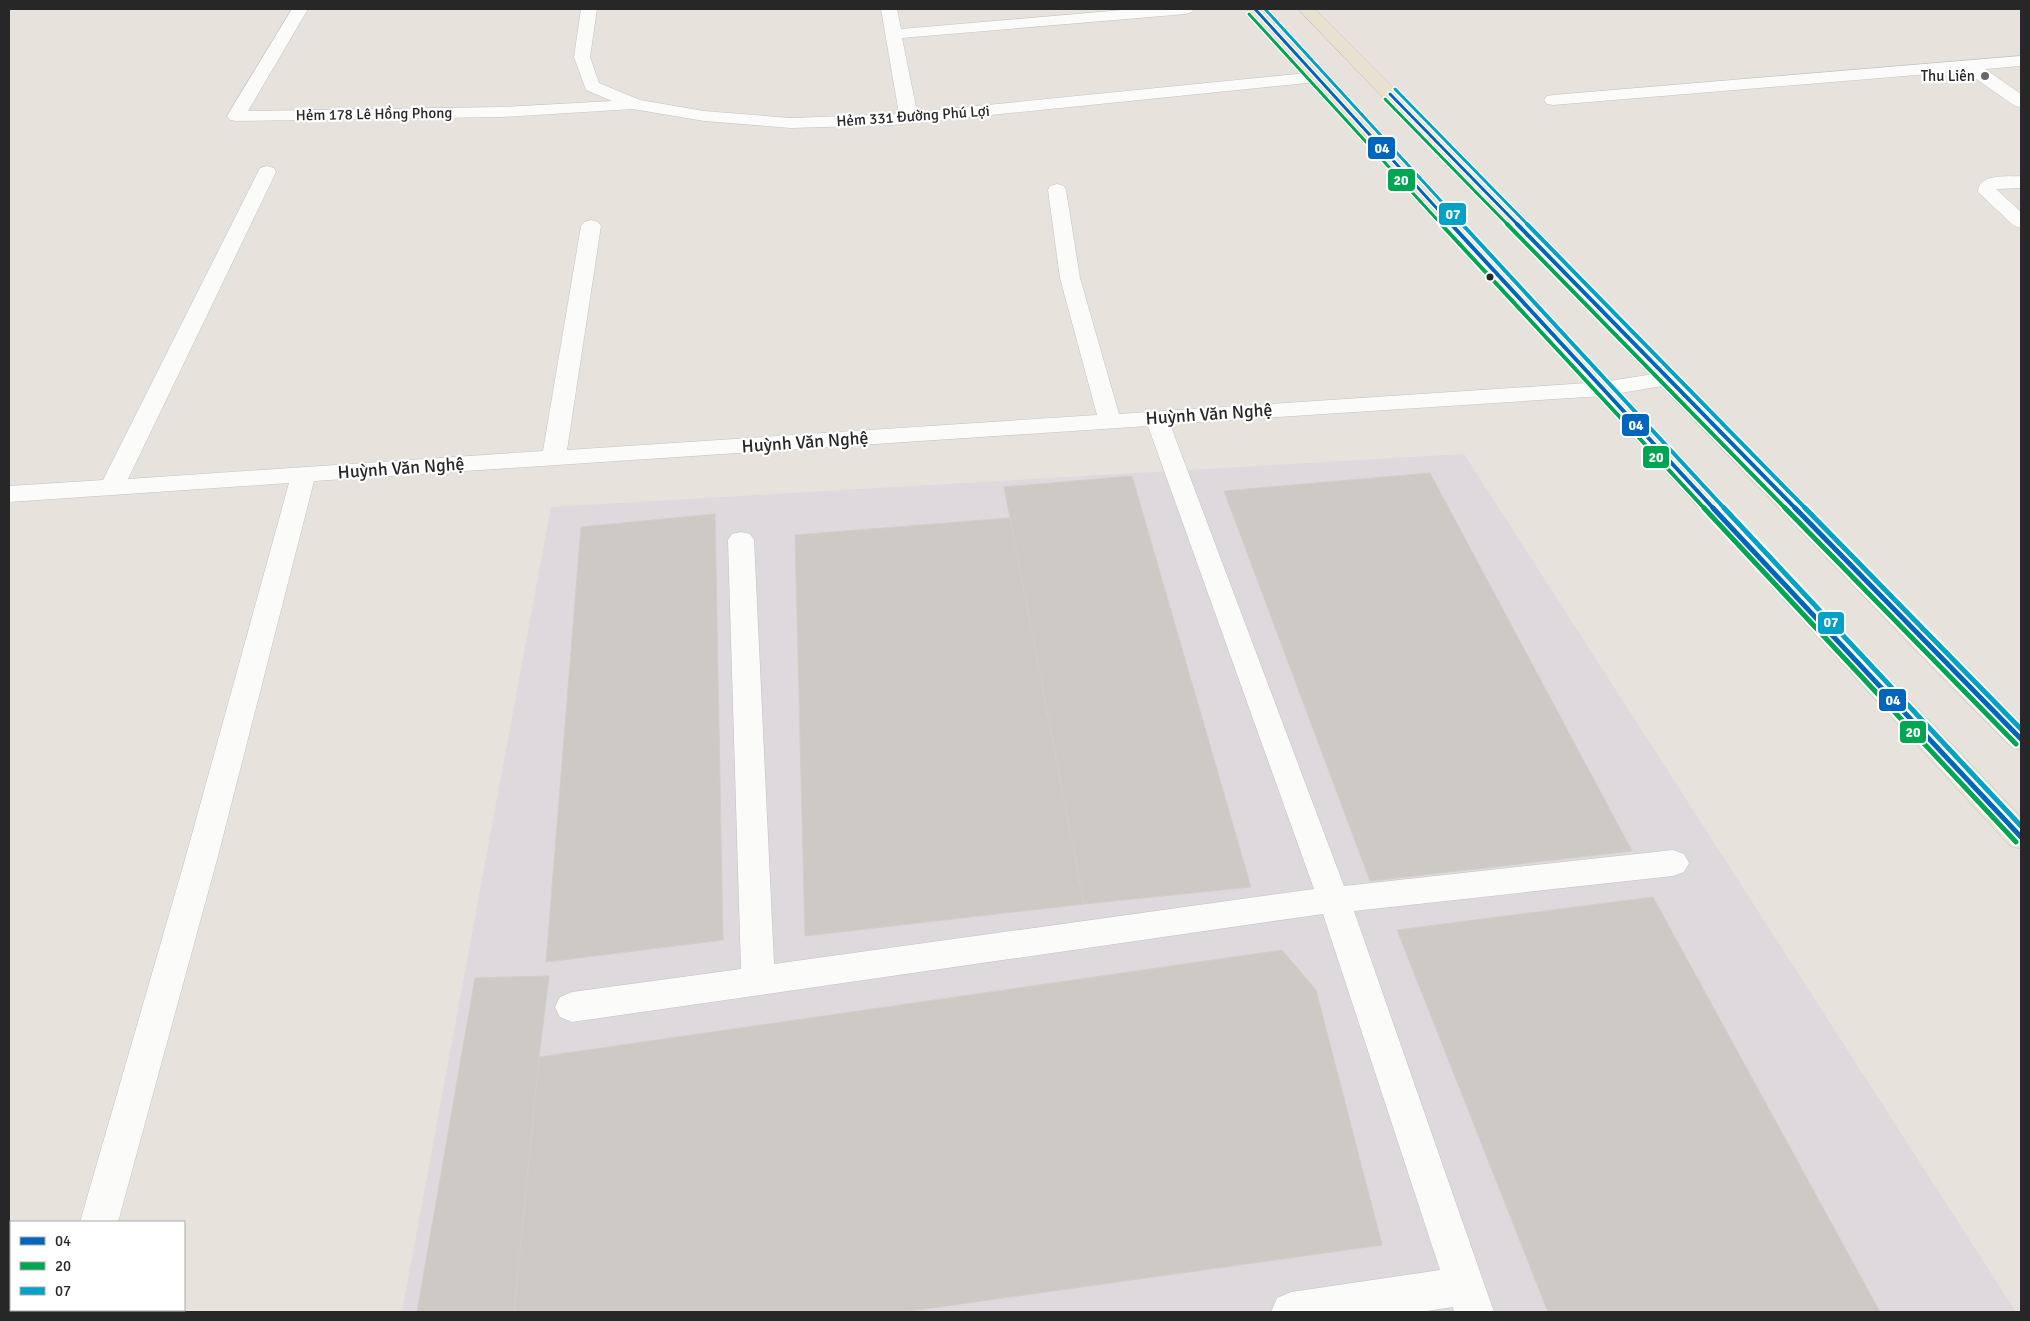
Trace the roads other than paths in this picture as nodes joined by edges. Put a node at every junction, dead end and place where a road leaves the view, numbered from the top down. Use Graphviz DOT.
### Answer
graph roads {
  1 [pos="300,9"];
  2 [pos="589,9"];
  3 [pos="889,9"];
  4 [pos="1186,9"];
  5 [pos="1255,9"];
  6 [pos="1306,9"];
  7 [pos="894,34"];
  8 [pos="2021,61"];
  9 [pos="1968,65"];
  10 [pos="1317,77"];
  11 [pos="1553,100"];
  12 [pos="2021,102"];
  13 [pos="636,105"];
  14 [pos="909,118"];
  15 [pos="267,172"];
  16 [pos="2021,182"];
  17 [pos="1057,190"];
  18 [pos="2021,222"];
  19 [pos="591,226"];
  20 [pos="1667,379"];
  21 [pos="1602,389"];
  22 [pos="1156,417"];
  23 [pos="1110,422"];
  24 [pos="554,458"];
  25 [pos="304,474"];
  26 [pos="112,487"];
  27 [pos="9,494"];
  28 [pos="741,540"];
  29 [pos="2021,739"];
  30 [pos="2021,837"];
  31 [pos="1673,863"];
  32 [pos="1334,900"];
  33 [pos="758,980"];
  34 [pos="572,1007"];
  35 [pos="99,1221"];
  36 [pos="1469,1299"];
  37 [pos="1291,1312"];
  1 -- 13 [label="street, Hẻm 178 Lê Hồng Phong"];
  2 -- 13 [label="street, Hẻm 331 Đường Phú Lợi"];
  3 -- 7 [label="street"];
  4 -- 7 [label="street"];
  5 -- 10 [label="main road"];
  6 -- 20 [label="main road"];
  7 -- 14 [label="street"];
  8 -- 9 [label="street"];
  9 -- 11 [label="street"];
  9 -- 12 [label="street"];
  10 -- 14 [label="street, Hẻm 331 Đường Phú Lợi"];
  10 -- 21 [label="main road"];
  13 -- 14 [label="street, Hẻm 331 Đường Phú Lợi"];
  15 -- 26 [label="street"];
  16 -- 18 [label="street"];
  17 -- 23 [label="street"];
  19 -- 24 [label="street"];
  20 -- 21 [label="street, Huỳnh Văn Nghệ"];
  20 -- 29 [label="main road"];
  21 -- 22 [label="street, Huỳnh Văn Nghệ"];
  21 -- 30 [label="main road"];
  22 -- 23 [label="street, Huỳnh Văn Nghệ"];
  22 -- 32 [label="street"];
  23 -- 24 [label="street, Huỳnh Văn Nghệ"];
  24 -- 25 [label="street, Huỳnh Văn Nghệ"];
  25 -- 26 [label="street, Huỳnh Văn Nghệ"];
  25 -- 35 [label="street"];
  26 -- 27 [label="street, Huỳnh Văn Nghệ"];
  28 -- 33 [label="street"];
  31 -- 32 [label="street"];
  32 -- 33 [label="street"];
  32 -- 36 [label="street"];
  33 -- 34 [label="street"];
  36 -- 37 [label="street"];
}
